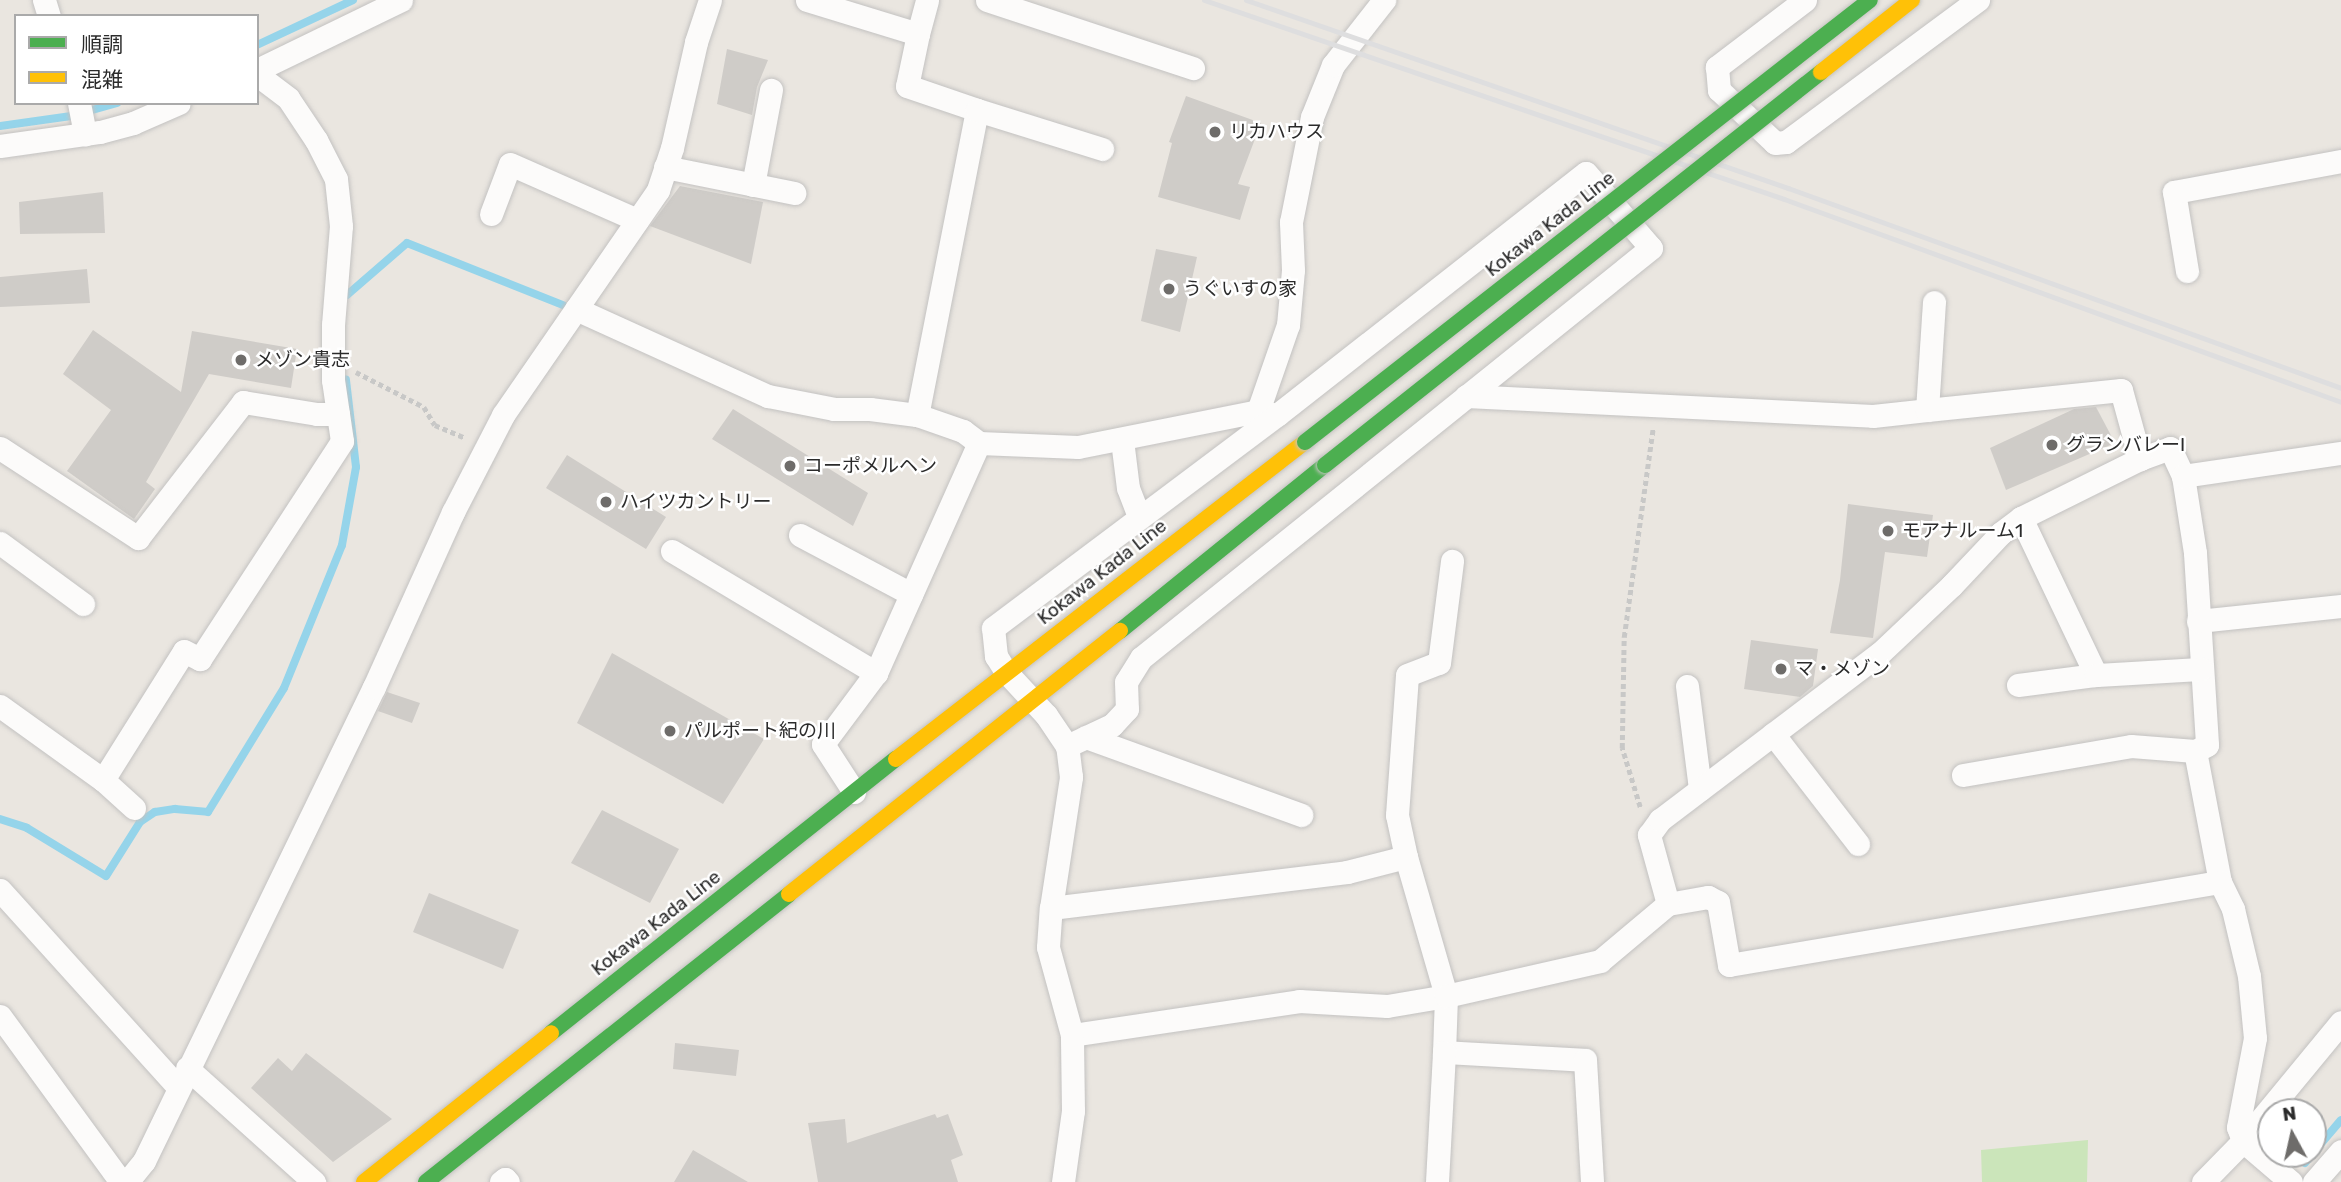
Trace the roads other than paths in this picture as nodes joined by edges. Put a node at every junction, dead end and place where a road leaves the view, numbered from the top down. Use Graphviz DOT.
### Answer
graph roads {
  1 [pos="401,0"];
  2 [pos="710,0"];
  3 [pos="807,0"];
  4 [pos="927,0"];
  5 [pos="988,0"];
  6 [pos="1805,0"];
  7 [pos="1870,0"];
  8 [pos="1912,0"];
  9 [pos="1978,0"];
  10 [pos="1379,2"];
  11 [pos="375,6"];
  12 [pos="918,34"];
  13 [pos="1193,68"];
  14 [pos="259,71"];
  15 [pos="259,74"];
  16 [pos="771,90"];
  17 [pos="174,105"];
  18 [pos="977,110"];
  19 [pos="82,117"];
  20 [pos="0,146"];
  21 [pos="1102,149"];
  22 [pos="2341,160"];
  23 [pos="665,167"];
  24 [pos="753,185"];
  25 [pos="794,193"];
  26 [pos="491,214"];
  27 [pos="637,220"];
  28 [pos="2187,271"];
  29 [pos="1934,302"];
  30 [pos="576,309"];
  31 [pos="1466,397"];
  32 [pos="1927,410"];
  33 [pos="1268,413"];
  34 [pos="338,414"];
  35 [pos="917,415"];
  36 [pos="1122,440"];
  37 [pos="979,443"];
  38 [pos="0,448"];
  39 [pos="2341,453"];
  40 [pos="2140,459"];
  41 [pos="2183,476"];
  42 [pos="1139,517"];
  43 [pos="2021,518"];
  44 [pos="800,535"];
  45 [pos="0,543"];
  46 [pos="672,551"];
  47 [pos="1452,561"];
  48 [pos="911,594"];
  49 [pos="83,604"];
  50 [pos="2341,606"];
  51 [pos="2198,621"];
  52 [pos="2201,669"];
  53 [pos="1006,672"];
  54 [pos="876,673"];
  55 [pos="2096,675"];
  56 [pos="2018,685"];
  57 [pos="1686,686"];
  58 [pos="1032,702"];
  59 [pos="0,706"];
  60 [pos="1773,734"];
  61 [pos="1076,741"];
  62 [pos="2195,751"];
  63 [pos="1964,775"];
  64 [pos="103,780"];
  65 [pos="1700,789"];
  66 [pos="854,792"];
  67 [pos="134,808"];
  68 [pos="1301,816"];
  69 [pos="1858,844"];
  70 [pos="1406,857"];
  71 [pos="2220,882"];
  72 [pos="0,890"];
  73 [pos="1668,904"];
  74 [pos="1051,908"];
  75 [pos="1446,996"];
  76 [pos="0,1016"];
  77 [pos="2341,1022"];
  78 [pos="1072,1035"];
  79 [pos="1444,1052"];
  80 [pos="182,1077"];
  81 [pos="2243,1141"];
  82 [pos="2341,1151"];
  83 [pos="121,1182"];
  84 [pos="127,1182"];
  85 [pos="314,1182"];
  86 [pos="364,1182"];
  87 [pos="426,1182"];
  88 [pos="501,1182"];
  89 [pos="508,1182"];
  90 [pos="1063,1182"];
  91 [pos="1437,1182"];
  92 [pos="1592,1182"];
  93 [pos="2203,1182"];
  94 [pos="2291,1182"];
  95 [pos="2314,1182"];
  1 -- 11 [label="street"];
  2 -- 23 [label="street"];
  3 -- 12 [label="street"];
  4 -- 12 [label="street"];
  5 -- 13 [label="street"];
  6 -- 9 [label="street"];
  7 -- 53 [label="main road, Kokawa Kada Line, bridge"];
  8 -- 58 [label="main road, bridge"];
  10 -- 33 [label="street"];
  11 -- 14 [label="street"];
  12 -- 18 [label="street"];
  15 -- 34 [label="street"];
  16 -- 24 [label="street"];
  17 -- 19 [label="street"];
  18 -- 21 [label="street"];
  18 -- 35 [label="street"];
  19 -- 20 [label="street"];
  22 -- 28 [label="street"];
  23 -- 24 [label="street"];
  23 -- 27 [label="street"];
  24 -- 25 [label="street"];
  26 -- 27 [label="street"];
  27 -- 30 [label="street"];
  29 -- 32 [label="street"];
  30 -- 35 [label="street"];
  30 -- 80 [label="street"];
  31 -- 32 [label="street"];
  31 -- 33 [label="street"];
  31 -- 61 [label="street"];
  32 -- 40 [label="street"];
  33 -- 36 [label="street"];
  33 -- 42 [label="street"];
  34 -- 38 [label="street"];
  34 -- 64 [label="street"];
  35 -- 37 [label="street"];
  36 -- 37 [label="street"];
  36 -- 42 [label="street"];
  37 -- 48 [label="street"];
  39 -- 41 [label="street"];
  40 -- 41 [label="street"];
  40 -- 43 [label="street"];
  41 -- 51 [label="street"];
  42 -- 53 [label="street"];
  43 -- 55 [label="street"];
  43 -- 60 [label="street"];
  44 -- 48 [label="street"];
  45 -- 49 [label="street"];
  46 -- 54 [label="street"];
  47 -- 70 [label="street"];
  48 -- 54 [label="street"];
  50 -- 51 [label="street"];
  51 -- 52 [label="street"];
  52 -- 55 [label="street"];
  52 -- 62 [label="street"];
  53 -- 58 [label="street"];
  53 -- 66 [label="main road, Kokawa Kada Line"];
  54 -- 66 [label="street"];
  55 -- 56 [label="street"];
  57 -- 65 [label="street"];
  58 -- 61 [label="street"];
  58 -- 87 [label="main road"];
  59 -- 64 [label="street"];
  60 -- 65 [label="street"];
  60 -- 69 [label="street"];
  61 -- 68 [label="street"];
  61 -- 74 [label="street"];
  62 -- 63 [label="street"];
  62 -- 71 [label="street"];
  64 -- 67 [label="street"];
  65 -- 73 [label="street"];
  66 -- 86 [label="main road, Kokawa Kada Line"];
  70 -- 74 [label="street"];
  70 -- 75 [label="street"];
  71 -- 73 [label="street"];
  71 -- 81 [label="street"];
  72 -- 80 [label="street"];
  73 -- 75 [label="street"];
  74 -- 78 [label="street"];
  75 -- 78 [label="street"];
  75 -- 79 [label="street"];
  76 -- 83 [label="street"];
  77 -- 81 [label="street"];
  78 -- 90 [label="street"];
  79 -- 91 [label="street"];
  79 -- 92 [label="street"];
  80 -- 84 [label="street"];
  80 -- 85 [label="street"];
  81 -- 93 [label="street"];
  81 -- 94 [label="street"];
  82 -- 95 [label="street"];
  88 -- 89 [label="street"];
}
